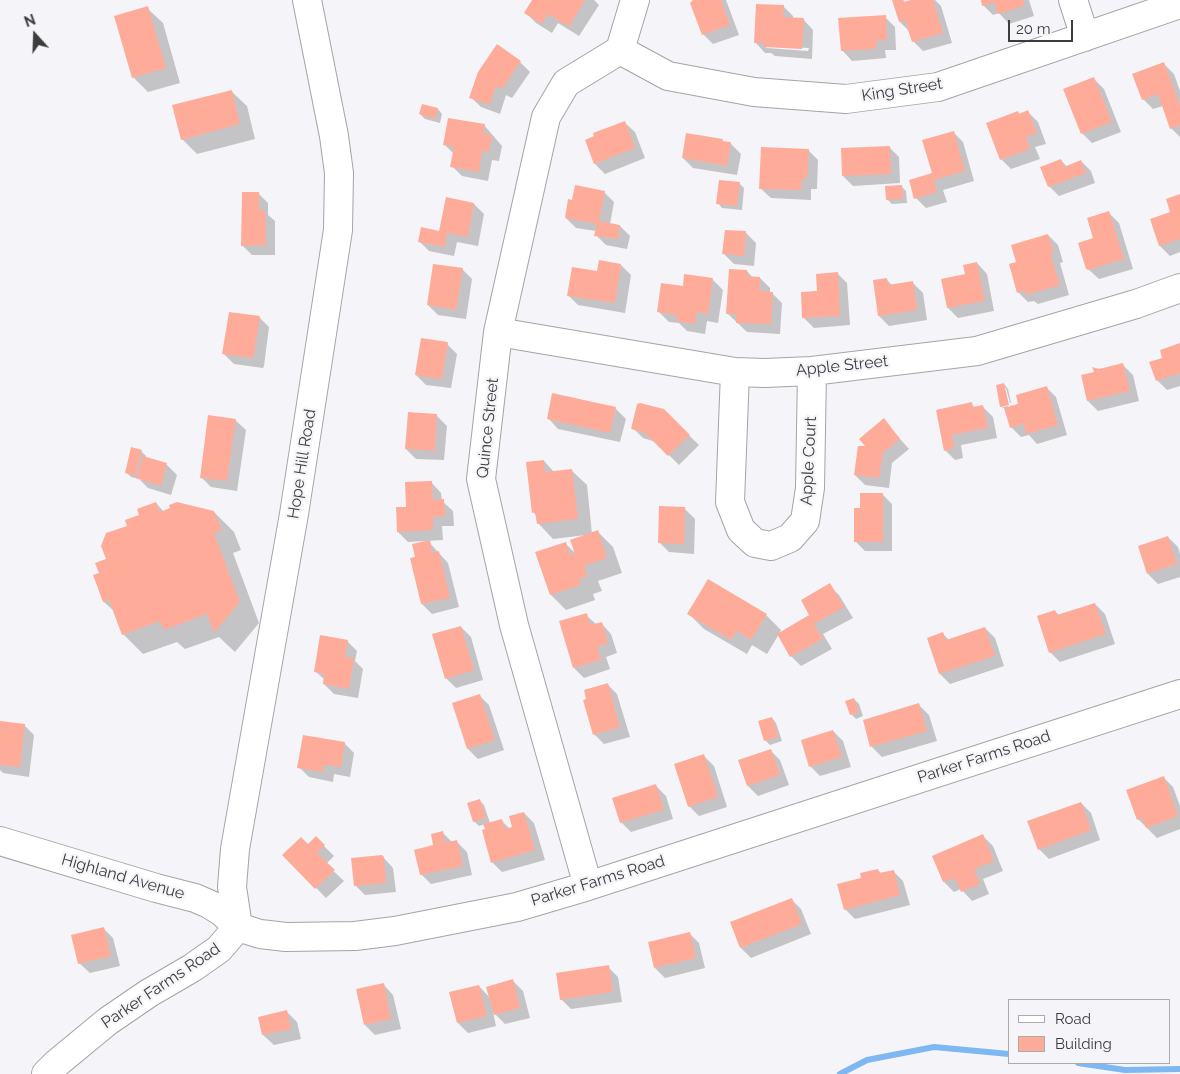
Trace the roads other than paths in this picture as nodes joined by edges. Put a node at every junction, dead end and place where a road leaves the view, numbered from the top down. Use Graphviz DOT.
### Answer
graph roads {
  1 [pos="307,0"];
  2 [pos="635,0"];
  3 [pos="1073,0"];
  4 [pos="1180,4"];
  5 [pos="1085,37"];
  6 [pos="620,50"];
  7 [pos="1180,288"];
  8 [pos="498,332"];
  9 [pos="812,371"];
  10 [pos="735,372"];
  11 [pos="1180,694"];
  12 [pos="0,841"];
  13 [pos="588,886"];
  14 [pos="238,927"];
  15 [pos="46,1074"];
  1 -- 14 [label="street, Hope Hill Road"];
  2 -- 6 [label="street"];
  3 -- 5 [label="street"];
  4 -- 5 [label="street, King Street"];
  5 -- 6 [label="street, King Street"];
  6 -- 8 [label="street, Quince Street"];
  7 -- 9 [label="street, Apple Street"];
  8 -- 10 [label="street, Apple Street"];
  8 -- 13 [label="street, Quince Street"];
  9 -- 10 [label="street, Apple Street"];
  9 -- 10 [label="street, Apple Court"];
  11 -- 13 [label="street, Parker Farms Road"];
  12 -- 14 [label="street, Highland Avenue"];
  13 -- 14 [label="street, Parker Farms Road"];
  14 -- 15 [label="street, Parker Farms Road"];
}
